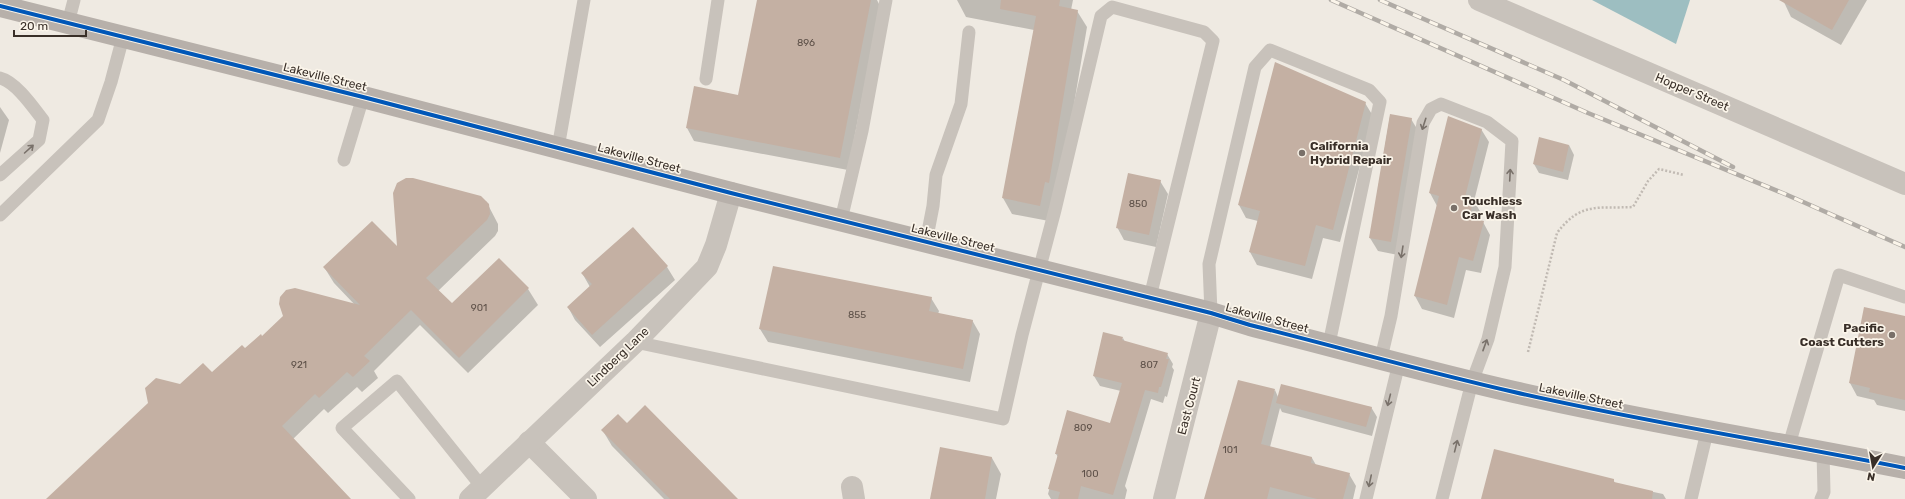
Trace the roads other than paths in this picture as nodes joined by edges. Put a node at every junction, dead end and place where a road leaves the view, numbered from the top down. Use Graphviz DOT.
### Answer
graph roads {
  1 [pos="74,0"];
  2 [pos="584,0"];
  3 [pos="718,0"];
  4 [pos="886,0"];
  5 [pos="1479,0"];
  6 [pos="0,6"];
  7 [pos="68,23"];
  8 [pos="969,32"];
  9 [pos="123,37"];
  10 [pos="0,78"];
  11 [pos="706,79"];
  12 [pos="363,97"];
  13 [pos="558,148"];
  14 [pos="344,160"];
  15 [pos="0,175"];
  16 [pos="1905,184"];
  17 [pos="731,193"];
  18 [pos="0,215"];
  19 [pos="841,220"];
  20 [pos="926,242"];
  21 [pos="1038,270"];
  22 [pos="1150,297"];
  23 [pos="1905,297"];
  24 [pos="1211,313"];
  25 [pos="635,342"];
  26 [pos="1329,344"];
  27 [pos="1390,360"];
  28 [pos="1472,382"];
  29 [pos="1708,432"];
  30 [pos="529,442"];
  31 [pos="1789,445"];
  32 [pos="1824,452"];
  33 [pos="1905,468"];
  34 [pos="476,493"];
  35 [pos="409,499"];
  36 [pos="586,499"];
  37 [pos="1164,499"];
  38 [pos="1366,499"];
  39 [pos="1442,499"];
  40 [pos="1691,499"];
  41 [pos="1821,499"];
  1 -- 7 [label="lane"];
  2 -- 13 [label="lane"];
  3 -- 11 [label="lane"];
  4 -- 19 [label="lane"];
  5 -- 16 [label="street, Hopper Street"];
  6 -- 7 [label="main road, Lakeville Street"];
  7 -- 9 [label="main road, Lakeville Street"];
  8 -- 20 [label="lane"];
  9 -- 12 [label="main road, Lakeville Street"];
  9 -- 18 [label="lane"];
  15 -- 10 [label="lane, one-way"];
  12 -- 13 [label="main road, Lakeville Street"];
  12 -- 14 [label="lane"];
  13 -- 17 [label="main road, Lakeville Street"];
  17 -- 19 [label="main road, Lakeville Street"];
  17 -- 25 [label="street, Lindberg Lane"];
  19 -- 20 [label="main road, Lakeville Street"];
  20 -- 21 [label="main road, Lakeville Street"];
  21 -- 22 [label="main road, Lakeville Street"];
  21 -- 22 [label="lane"];
  21 -- 25 [label="lane"];
  22 -- 24 [label="main road, Lakeville Street"];
  23 -- 31 [label="lane"];
  24 -- 26 [label="main road, Lakeville Street"];
  24 -- 26 [label="lane"];
  24 -- 37 [label="street, East Court"];
  25 -- 30 [label="street, Lindberg Lane"];
  26 -- 27 [label="main road, Lakeville Street"];
  27 -- 28 [label="main road, Lakeville Street"];
  28 -- 27 [label="lane, one-way"];
  27 -- 38 [label="lane, one-way"];
  28 -- 29 [label="main road, Lakeville Street"];
  39 -- 28 [label="lane, one-way"];
  29 -- 31 [label="main road, Lakeville Street"];
  29 -- 40 [label="lane"];
  30 -- 34 [label="street, Lindberg Lane"];
  30 -- 36 [label="street"];
  31 -- 32 [label="main road, Lakeville Street"];
  32 -- 33 [label="main road, Lakeville Street"];
  32 -- 41 [label="lane"];
  34 -- 35 [label="lane"];
}
